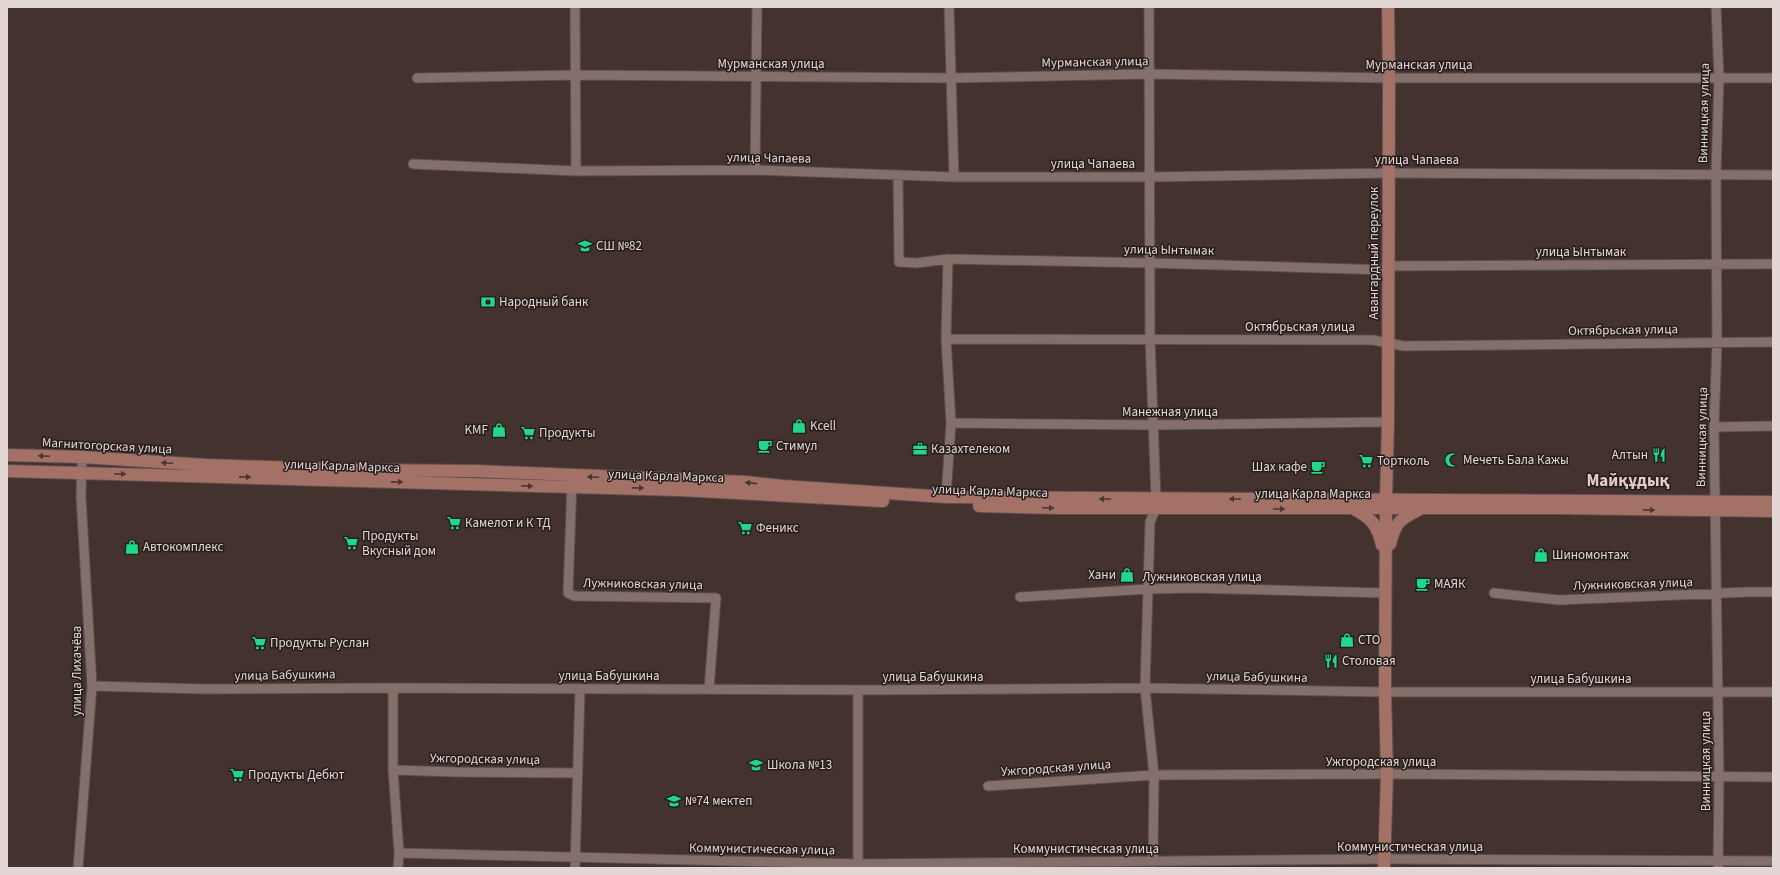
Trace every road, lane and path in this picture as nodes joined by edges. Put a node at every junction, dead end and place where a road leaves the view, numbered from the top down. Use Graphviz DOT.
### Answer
graph roads {
  1 [pos="575,7"];
  2 [pos="757,7"];
  3 [pos="949,7"];
  4 [pos="1149,7"];
  5 [pos="1388,7"];
  6 [pos="1716,7"];
  7 [pos="1148,74"];
  8 [pos="576,75"];
  9 [pos="756,77"];
  10 [pos="417,78"];
  11 [pos="952,78"];
  12 [pos="1389,78"];
  13 [pos="1719,78"];
  14 [pos="1773,78"];
  15 [pos="413,164"];
  16 [pos="755,170"];
  17 [pos="576,171"];
  18 [pos="1388,173"];
  19 [pos="1716,174"];
  20 [pos="898,175"];
  21 [pos="1773,175"];
  22 [pos="954,177"];
  23 [pos="1150,177"];
  24 [pos="948,259"];
  25 [pos="1150,263"];
  26 [pos="1717,264"];
  27 [pos="1773,264"];
  28 [pos="1388,268"];
  29 [pos="946,339"];
  30 [pos="1150,339"];
  31 [pos="1387,342"];
  32 [pos="1717,342"];
  33 [pos="1773,342"];
  34 [pos="1388,422"];
  35 [pos="951,423"];
  36 [pos="1154,425"];
  37 [pos="1714,426"];
  38 [pos="1773,426"];
  39 [pos="7,455"];
  40 [pos="82,457"];
  41 [pos="206,470"];
  42 [pos="7,471"];
  43 [pos="81,473"];
  44 [pos="572,482"];
  45 [pos="946,497"];
  46 [pos="1773,502"];
  47 [pos="1156,504"];
  48 [pos="1386,504"];
  49 [pos="1714,506"];
  50 [pos="1354,508"];
  51 [pos="1422,508"];
  52 [pos="1773,511"];
  53 [pos="1386,561"];
  54 [pos="1148,589"];
  55 [pos="1773,592"];
  56 [pos="1385,593"];
  57 [pos="1494,593"];
  58 [pos="1716,594"];
  59 [pos="1020,597"];
  60 [pos="92,686"];
  61 [pos="393,688"];
  62 [pos="1145,688"];
  63 [pos="580,689"];
  64 [pos="709,689"];
  65 [pos="858,690"];
  66 [pos="1385,692"];
  67 [pos="1718,692"];
  68 [pos="1773,692"];
  69 [pos="392,770"];
  70 [pos="578,773"];
  71 [pos="1387,774"];
  72 [pos="1154,776"];
  73 [pos="1719,777"];
  74 [pos="1773,777"];
  75 [pos="988,786"];
  76 [pos="399,853"];
  77 [pos="575,858"];
  78 [pos="1773,860"];
  79 [pos="1153,862"];
  80 [pos="1384,863"];
  81 [pos="1718,864"];
  82 [pos="858,866"];
  83 [pos="78,868"];
  84 [pos="398,868"];
  85 [pos="575,868"];
  1 -- 8 [label="street"];
  2 -- 9 [label="street"];
  3 -- 11 [label="street"];
  4 -- 7 [label="street"];
  5 -- 12 [label="main road, Авангардный переулок"];
  6 -- 13 [label="street, Винницкая улица"];
  7 -- 11 [label="street, Мурманская улица"];
  7 -- 12 [label="street, Мурманская улица"];
  7 -- 23 [label="street"];
  8 -- 9 [label="street, Мурманская улица"];
  8 -- 10 [label="street, Мурманская улица"];
  8 -- 17 [label="street"];
  9 -- 11 [label="street, Мурманская улица"];
  9 -- 16 [label="street"];
  11 -- 22 [label="street"];
  12 -- 13 [label="street, Мурманская улица"];
  12 -- 18 [label="main road, Авангардный переулок"];
  13 -- 14 [label="street, Мурманская улица"];
  13 -- 19 [label="street, Винницкая улица"];
  15 -- 17 [label="street, улица Чапаева"];
  16 -- 17 [label="street, улица Чапаева"];
  16 -- 20 [label="street, улица Чапаева"];
  18 -- 19 [label="street, улица Чапаева"];
  18 -- 23 [label="street, улица Чапаева"];
  18 -- 28 [label="main road, Авангардный переулок"];
  19 -- 21 [label="street, улица Чапаева"];
  19 -- 26 [label="street, Винницкая улица"];
  20 -- 22 [label="street, улица Чапаева"];
  20 -- 24 [label="street, улица Ынтымак"];
  22 -- 23 [label="street, улица Чапаева"];
  23 -- 25 [label="street"];
  24 -- 25 [label="street, улица Ынтымак"];
  24 -- 29 [label="street"];
  25 -- 28 [label="street, улица Ынтымак"];
  25 -- 30 [label="street"];
  26 -- 27 [label="street, улица Ынтымак"];
  26 -- 28 [label="street, улица Ынтымак"];
  26 -- 32 [label="street, Винницкая улица"];
  28 -- 31 [label="main road, Авангардный переулок"];
  29 -- 30 [label="street, Октябрьская улица"];
  29 -- 35 [label="street"];
  30 -- 31 [label="street, Октябрьская улица"];
  30 -- 36 [label="street"];
  31 -- 32 [label="street, Октябрьская улица"];
  31 -- 34 [label="main road, Авангардный переулок"];
  32 -- 33 [label="street, Октябрьская улица"];
  32 -- 37 [label="street, Винницкая улица"];
  34 -- 36 [label="street, Манежная улица"];
  34 -- 48 [label="main road, Авангардный переулок"];
  35 -- 36 [label="street, Манежная улица"];
  35 -- 45 [label="street"];
  36 -- 47 [label="street"];
  37 -- 38 [label="street"];
  37 -- 49 [label="street, Винницкая улица"];
  40 -- 39 [label="main road, Магнитогорская улица, one-way"];
  41 -- 40 [label="main road, Магнитогорская улица, one-way"];
  40 -- 43 [label="street, улица Лихачёва"];
  43 -- 41 [label="main road, Магнитогорская улица, one-way"];
  41 -- 44 [label="main road, улица Карла Маркса"];
  42 -- 43 [label="main road, Магнитогорская улица"];
  43 -- 60 [label="street, улица Лихачёва"];
  45 -- 44 [label="main road, улица Карла Маркса, one-way"];
  44 -- 47 [label="main road, улица Карла Маркса, one-way"];
  44 -- 64 [label="street, Лужниковская улица"];
  47 -- 45 [label="main road, улица Карла Маркса, one-way"];
  46 -- 49 [label="main road, улица Карла Маркса"];
  48 -- 47 [label="main road, улица Карла Маркса, one-way"];
  47 -- 50 [label="main road, улица Карла Маркса, one-way"];
  47 -- 54 [label="street"];
  48 -- 49 [label="main road, улица Карла Маркса"];
  48 -- 50 [label="main road, улица Карла Маркса"];
  48 -- 51 [label="main road, улица Карла Маркса"];
  48 -- 53 [label="main road, Авангардный переулок"];
  51 -- 49 [label="main road, улица Карла Маркса, one-way"];
  49 -- 52 [label="main road, улица Карла Маркса"];
  49 -- 58 [label="street, Винницкая улица"];
  50 -- 53 [label="main road"];
  51 -- 53 [label="main road"];
  53 -- 56 [label="main road"];
  54 -- 56 [label="street, Лужниковская улица"];
  54 -- 59 [label="street, Лужниковская улица"];
  54 -- 62 [label="street"];
  55 -- 58 [label="street, Лужниковская улица"];
  56 -- 66 [label="main road"];
  57 -- 58 [label="street, Лужниковская улица"];
  58 -- 67 [label="street, Винницкая улица"];
  60 -- 61 [label="street, улица Бабушкина"];
  60 -- 83 [label="street, улица Лихачёва"];
  61 -- 63 [label="street, улица Бабушкина"];
  61 -- 69 [label="street"];
  62 -- 65 [label="street, улица Бабушкина"];
  62 -- 66 [label="street, улица Бабушкина"];
  62 -- 72 [label="street"];
  63 -- 64 [label="street, улица Бабушкина"];
  63 -- 70 [label="street"];
  64 -- 65 [label="street, улица Бабушкина"];
  65 -- 82 [label="street"];
  66 -- 67 [label="street, улица Бабушкина"];
  66 -- 71 [label="main road"];
  67 -- 68 [label="street, улица Бабушкина"];
  67 -- 73 [label="street, Винницкая улица"];
  69 -- 70 [label="street, Ужгородская улица"];
  69 -- 76 [label="street"];
  70 -- 77 [label="street"];
  71 -- 72 [label="street, Ужгородская улица"];
  71 -- 73 [label="street, Ужгородская улица"];
  71 -- 80 [label="main road"];
  72 -- 75 [label="street, Ужгородская улица"];
  72 -- 79 [label="street"];
  73 -- 74 [label="street, Ужгородская улица"];
  73 -- 81 [label="street, Винницкая улица"];
  76 -- 77 [label="street, Коммунистическая улица"];
  76 -- 84 [label="street"];
  77 -- 82 [label="street, Коммунистическая улица"];
  77 -- 85 [label="street"];
  78 -- 81 [label="street, Коммунистическая улица"];
  79 -- 80 [label="street, Коммунистическая улица"];
  79 -- 82 [label="street, Коммунистическая улица"];
  80 -- 81 [label="street, Коммунистическая улица"];
}
